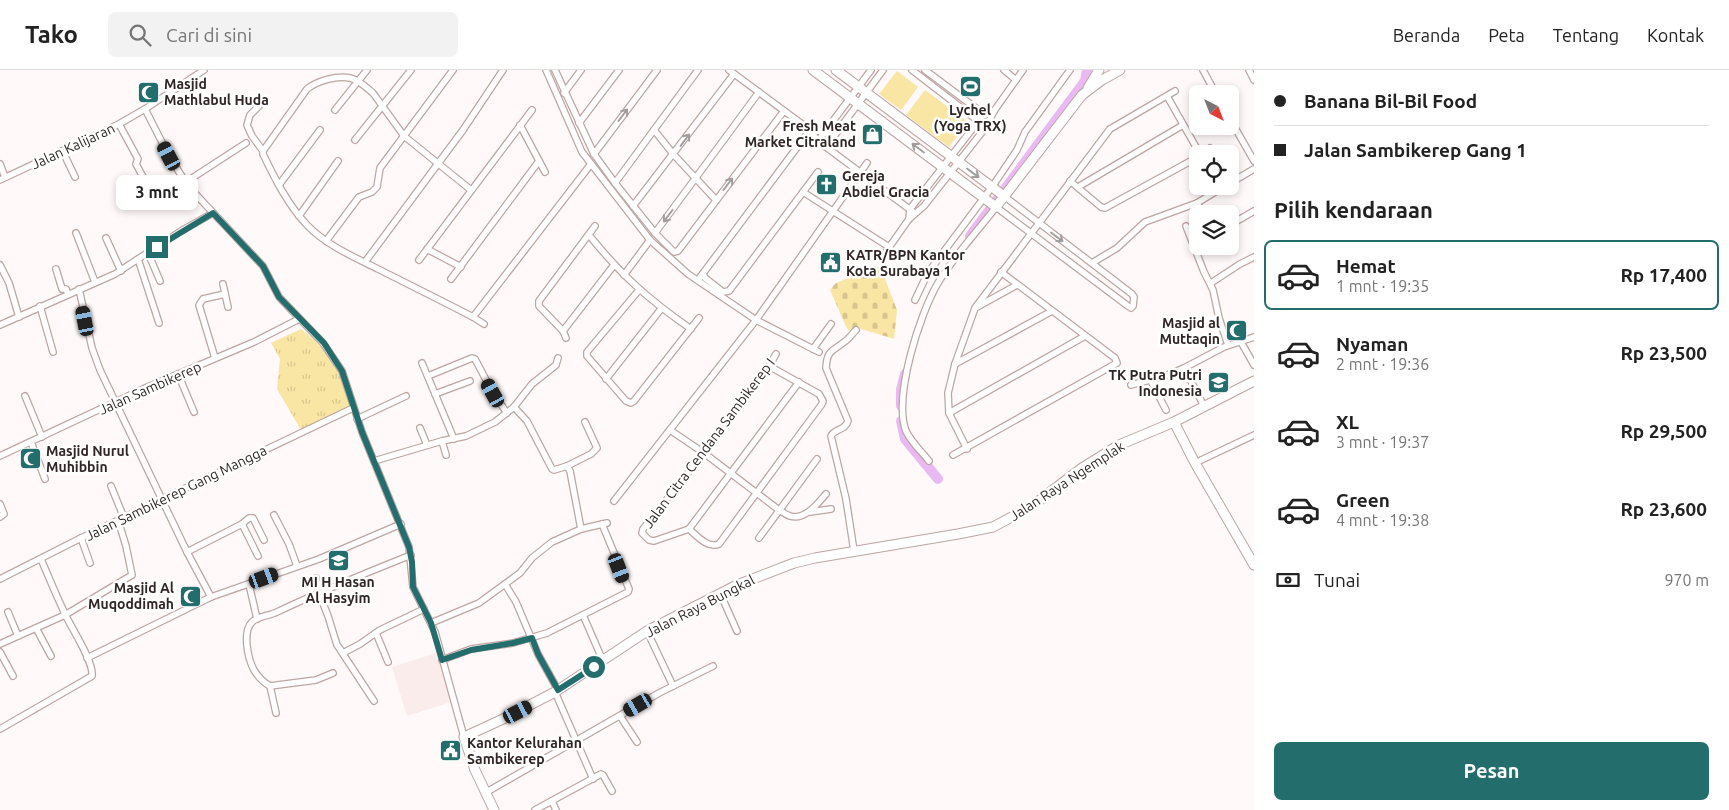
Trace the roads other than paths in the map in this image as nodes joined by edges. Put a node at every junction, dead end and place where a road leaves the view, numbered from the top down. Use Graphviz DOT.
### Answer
graph roads {
  1 [pos="204,70"];
  2 [pos="367,70"];
  3 [pos="411,70"];
  4 [pos="453,70"];
  5 [pos="503,70"];
  6 [pos="546,70"];
  7 [pos="555,70"];
  8 [pos="581,70"];
  9 [pos="619,70"];
  10 [pos="657,70"];
  11 [pos="698,70"];
  12 [pos="813,70"];
  13 [pos="836,70"];
  14 [pos="871,70"];
  15 [pos="883,70"];
  16 [pos="912,70"];
  17 [pos="925,70"];
  18 [pos="938,70"];
  19 [pos="1004,70"];
  20 [pos="1023,70"];
  21 [pos="1070,70"];
  22 [pos="1120,70"];
  23 [pos="1202,70"];
  24 [pos="1248,70"];
  25 [pos="732,72"];
  26 [pos="1100,74"];
  27 [pos="934,76"];
  28 [pos="1016,80"];
  29 [pos="1254,80"];
  30 [pos="357,81"];
  31 [pos="929,83"];
  32 [pos="1211,85"];
  33 [pos="862,90"];
  34 [pos="1176,91"];
  35 [pos="759,92"];
  36 [pos="564,93"];
  37 [pos="1167,96"];
  38 [pos="850,98"];
  39 [pos="858,104"];
  40 [pos="382,105"];
  41 [pos="258,106"];
  42 [pos="145,109"];
  43 [pos="335,110"];
  44 [pos="532,110"];
  45 [pos="784,111"];
  46 [pos="994,111"];
  47 [pos="984,114"];
  48 [pos="991,119"];
  49 [pos="978,121"];
  50 [pos="120,124"];
  51 [pos="579,124"];
  52 [pos="520,125"];
  53 [pos="1183,125"];
  54 [pos="986,127"];
  55 [pos="320,130"];
  56 [pos="654,130"];
  57 [pos="810,130"];
  58 [pos="824,132"];
  59 [pos="1239,134"];
  60 [pos="404,136"];
  61 [pos="833,138"];
  62 [pos="356,140"];
  63 [pos="818,141"];
  64 [pos="246,143"];
  65 [pos="1195,145"];
  66 [pos="826,147"];
  67 [pos="263,151"];
  68 [pos="63,152"];
  69 [pos="594,154"];
  70 [pos="674,155"];
  71 [pos="951,156"];
  72 [pos="338,161"];
  73 [pos="539,161"];
  74 [pos="1254,161"];
  75 [pos="959,162"];
  76 [pos="1189,162"];
  77 [pos="867,163"];
  78 [pos="0,164"];
  79 [pos="437,164"];
  80 [pos="591,164"];
  81 [pos="942,167"];
  82 [pos="1254,169"];
  83 [pos="545,172"];
  84 [pos="818,172"];
  85 [pos="861,173"];
  86 [pos="950,173"];
  87 [pos="75,177"];
  88 [pos="1239,178"];
  89 [pos="3,179"];
  90 [pos="695,179"];
  91 [pos="1070,181"];
  92 [pos="186,182"];
  93 [pos="615,183"];
  94 [pos="279,185"];
  95 [pos="148,186"];
  96 [pos="992,188"];
  97 [pos="1078,188"];
  98 [pos="472,190"];
  99 [pos="803,192"];
  100 [pos="1003,195"];
  101 [pos="1210,195"];
  102 [pos="984,198"];
  103 [pos="716,200"];
  104 [pos="917,200"];
  105 [pos="1197,203"];
  106 [pos="633,206"];
  107 [pos="924,206"];
  108 [pos="995,206"];
  109 [pos="910,209"];
  110 [pos="1254,211"];
  111 [pos="833,212"];
  112 [pos="213,213"];
  113 [pos="917,214"];
  114 [pos="299,216"];
  115 [pos="909,219"];
  116 [pos="1239,220"];
  117 [pos="1038,223"];
  118 [pos="595,226"];
  119 [pos="1186,226"];
  120 [pos="76,233"];
  121 [pos="655,233"];
  122 [pos="1030,234"];
  123 [pos="589,236"];
  124 [pos="106,238"];
  125 [pos="650,240"];
  126 [pos="326,241"];
  127 [pos="889,247"];
  128 [pos="427,249"];
  129 [pos="148,253"];
  130 [pos="883,256"];
  131 [pos="1254,257"];
  132 [pos="138,259"];
  133 [pos="419,260"];
  134 [pos="365,262"];
  135 [pos="1092,263"];
  136 [pos="0,265"];
  137 [pos="614,265"];
  138 [pos="460,267"];
  139 [pos="56,269"];
  140 [pos="121,270"];
  141 [pos="1001,272"];
  142 [pos="703,274"];
  143 [pos="624,275"];
  144 [pos="451,279"];
  145 [pos="698,280"];
  146 [pos="160,281"];
  147 [pos="96,282"];
  148 [pos="1211,283"];
  149 [pos="223,284"];
  150 [pos="1017,285"];
  151 [pos="79,290"];
  152 [pos="639,290"];
  153 [pos="68,294"];
  154 [pos="225,294"];
  155 [pos="915,300"];
  156 [pos="40,306"];
  157 [pos="228,307"];
  158 [pos="975,308"];
  159 [pos="662,309"];
  160 [pos="1052,311"];
  161 [pos="19,316"];
  162 [pos="474,317"];
  163 [pos="699,318"];
  164 [pos="299,319"];
  165 [pos="756,320"];
  166 [pos="158,323"];
  167 [pos="484,324"];
  168 [pos="831,324"];
  169 [pos="0,325"];
  170 [pos="691,329"];
  171 [pos="856,330"];
  172 [pos="563,331"];
  173 [pos="1085,336"];
  174 [pos="1254,337"];
  175 [pos="566,338"];
  176 [pos="1241,342"];
  177 [pos="1228,345"];
  178 [pos="53,352"];
  179 [pos="776,354"];
  180 [pos="215,358"];
  181 [pos="558,358"];
  182 [pos="422,363"];
  183 [pos="955,364"];
  184 [pos="1254,365"];
  185 [pos="769,366"];
  186 [pos="1184,368"];
  187 [pos="178,374"];
  188 [pos="428,376"];
  189 [pos="606,379"];
  190 [pos="470,381"];
  191 [pos="1152,381"];
  192 [pos="1254,381"];
  193 [pos="799,382"];
  194 [pos="1131,385"];
  195 [pos="435,394"];
  196 [pos="24,396"];
  197 [pos="406,396"];
  198 [pos="115,403"];
  199 [pos="1204,406"];
  200 [pos="514,407"];
  201 [pos="353,408"];
  202 [pos="1166,410"];
  203 [pos="194,412"];
  204 [pos="507,413"];
  205 [pos="949,413"];
  206 [pos="357,419"];
  207 [pos="585,422"];
  208 [pos="1174,422"];
  209 [pos="420,428"];
  210 [pos="670,430"];
  211 [pos="1254,436"];
  212 [pos="42,437"];
  213 [pos="454,439"];
  214 [pos="442,441"];
  215 [pos="30,442"];
  216 [pos="427,446"];
  217 [pos="967,449"];
  218 [pos="704,453"];
  219 [pos="0,455"];
  220 [pos="446,455"];
  221 [pos="954,455"];
  222 [pos="818,459"];
  223 [pos="374,461"];
  224 [pos="929,461"];
  225 [pos="1195,463"];
  226 [pos="568,466"];
  227 [pos="730,474"];
  228 [pos="44,479"];
  229 [pos="111,486"];
  230 [pos="756,492"];
  231 [pos="826,494"];
  232 [pos="162,500"];
  233 [pos="614,501"];
  234 [pos="0,504"];
  235 [pos="779,510"];
  236 [pos="831,510"];
  237 [pos="810,512"];
  238 [pos="274,515"];
  239 [pos="0,517"];
  240 [pos="121,519"];
  241 [pos="242,524"];
  242 [pos="401,524"];
  243 [pos="581,529"];
  244 [pos="689,529"];
  245 [pos="958,534"];
  246 [pos="81,538"];
  247 [pos="759,538"];
  248 [pos="264,540"];
  249 [pos="187,552"];
  250 [pos="854,552"];
  251 [pos="411,554"];
  252 [pos="258,556"];
  253 [pos="41,559"];
  254 [pos="90,563"];
  255 [pos="1254,565"];
  256 [pos="297,566"];
  257 [pos="316,578"];
  258 [pos="0,579"];
  259 [pos="249,584"];
  260 [pos="505,584"];
  261 [pos="319,593"];
  262 [pos="720,593"];
  263 [pos="212,597"];
  264 [pos="424,609"];
  265 [pos="8,612"];
  266 [pos="65,615"];
  267 [pos="583,615"];
  268 [pos="257,619"];
  269 [pos="431,623"];
  270 [pos="36,628"];
  271 [pos="647,631"];
  272 [pos="737,631"];
  273 [pos="376,633"];
  274 [pos="18,636"];
  275 [pos="532,638"];
  276 [pos="0,644"];
  277 [pos="0,652"];
  278 [pos="343,652"];
  279 [pos="50,656"];
  280 [pos="87,658"];
  281 [pos="442,660"];
  282 [pos="603,661"];
  283 [pos="388,662"];
  284 [pos="713,666"];
  285 [pos="333,673"];
  286 [pos="13,676"];
  287 [pos="270,686"];
  288 [pos="673,686"];
  289 [pos="557,691"];
  290 [pos="374,701"];
  291 [pos="276,713"];
  292 [pos="620,716"];
  293 [pos="0,729"];
  294 [pos="464,737"];
  295 [pos="577,742"];
  296 [pos="637,742"];
  297 [pos="593,779"];
  298 [pos="612,791"];
  299 [pos="485,793"];
  300 [pos="552,801"];
  301 [pos="494,810"];
  302 [pos="535,810"];
  303 [pos="556,810"];
  1 -- 42 [label="street, Jalan Kalijaran"];
  2 -- 30 [label="street"];
  3 -- 40 [label="street"];
  4 -- 60 [label="street"];
  5 -- 79 [label="street"];
  6 -- 80 [label="street"];
  7 -- 36 [label="street"];
  8 -- 36 [label="street"];
  9 -- 51 [label="street"];
  69 -- 10 [label="street, one-way"];
  11 -- 56 [label="street"];
  12 -- 38 [label="street"];
  13 -- 33 [label="street"];
  14 -- 33 [label="street"];
  15 -- 33 [label="street"];
  16 -- 31 [label="street"];
  17 -- 27 [label="street"];
  18 -- 27 [label="street"];
  19 -- 28 [label="street"];
  20 -- 28 [label="street"];
  21 -- 96 [label="street"];
  22 -- 26 [label="street"];
  23 -- 32 [label="street"];
  24 -- 29 [label="street"];
  25 -- 35 [label="street"];
  70 -- 25 [label="street, one-way"];
  26 -- 100 [label="street"];
  27 -- 31 [label="street"];
  27 -- 47 [label="street"];
  28 -- 46 [label="street"];
  30 -- 40 [label="street"];
  30 -- 43 [label="street"];
  30 -- 67 [label="street"];
  31 -- 49 [label="street"];
  33 -- 38 [label="street"];
  33 -- 39 [label="street"];
  33 -- 71 [label="street"];
  34 -- 37 [label="street"];
  35 -- 45 [label="street"];
  35 -- 90 [label="street"];
  36 -- 51 [label="street"];
  37 -- 53 [label="street"];
  37 -- 91 [label="street"];
  38 -- 39 [label="street"];
  38 -- 58 [label="street"];
  39 -- 61 [label="street"];
  81 -- 39 [label="street, one-way"];
  40 -- 60 [label="street"];
  40 -- 62 [label="street"];
  41 -- 67 [label="street"];
  42 -- 50 [label="street, Jalan Kalijaran"];
  42 -- 92 [label="street"];
  44 -- 52 [label="street"];
  45 -- 57 [label="street"];
  103 -- 45 [label="street, one-way"];
  46 -- 47 [label="street"];
  46 -- 48 [label="street"];
  47 -- 48 [label="street"];
  47 -- 49 [label="street"];
  48 -- 54 [label="street"];
  49 -- 54 [label="street"];
  49 -- 71 [label="street"];
  50 -- 68 [label="street, Jalan Kalijaran"];
  50 -- 95 [label="street"];
  51 -- 69 [label="street"];
  52 -- 73 [label="street"];
  52 -- 98 [label="street"];
  53 -- 65 [label="street"];
  53 -- 97 [label="street"];
  54 -- 75 [label="street"];
  55 -- 94 [label="street"];
  56 -- 70 [label="street"];
  56 -- 93 [label="street"];
  57 -- 58 [label="street"];
  57 -- 63 [label="street"];
  57 -- 142 [label="street"];
  58 -- 61 [label="street"];
  58 -- 63 [label="street"];
  59 -- 74 [label="street"];
  60 -- 79 [label="street"];
  60 -- 126 [label="street"];
  61 -- 66 [label="street"];
  63 -- 66 [label="street"];
  64 -- 92 [label="street"];
  66 -- 85 [label="street"];
  67 -- 94 [label="street"];
  68 -- 87 [label="street"];
  68 -- 89 [label="street, Jalan Kalijaran"];
  69 -- 93 [label="street"];
  70 -- 90 [label="street"];
  70 -- 106 [label="street"];
  71 -- 75 [label="street"];
  71 -- 81 [label="street"];
  72 -- 114 [label="street"];
  73 -- 83 [label="street"];
  73 -- 138 [label="street"];
  75 -- 86 [label="street"];
  75 -- 96 [label="street, one-way"];
  76 -- 97 [label="street"];
  77 -- 85 [label="street"];
  78 -- 89 [label="street"];
  79 -- 98 [label="street"];
  79 -- 134 [label="street"];
  80 -- 125 [label="street"];
  80 -- 162 [label="street"];
  81 -- 86 [label="street"];
  81 -- 104 [label="street"];
  82 -- 88 [label="street"];
  84 -- 99 [label="street"];
  85 -- 109 [label="street"];
  85 -- 111 [label="street"];
  86 -- 102 [label="street"];
  86 -- 107 [label="street"];
  90 -- 103 [label="street"];
  90 -- 121 [label="street, one-way"];
  91 -- 97 [label="street"];
  91 -- 117 [label="street"];
  92 -- 112 [label="street"];
  93 -- 106 [label="street"];
  94 -- 114 [label="street"];
  96 -- 100 [label="street"];
  96 -- 102 [label="street"];
  98 -- 128 [label="street"];
  99 -- 111 [label="street"];
  99 -- 142 [label="street"];
  100 -- 108 [label="street"];
  100 -- 117 [label="street"];
  101 -- 105 [label="street"];
  102 -- 108 [label="street"];
  102 -- 155 [label="street"];
  103 -- 121 [label="street"];
  104 -- 107 [label="street"];
  104 -- 109 [label="street"];
  105 -- 135 [label="street"];
  106 -- 121 [label="street"];
  107 -- 113 [label="street"];
  108 -- 122 [label="street"];
  108 -- 224 [label="street"];
  109 -- 113 [label="street"];
  109 -- 115 [label="street"];
  110 -- 116 [label="street"];
  111 -- 127 [label="street"];
  111 -- 165 [label="street"];
  112 -- 129 [label="street"];
  112 -- 164 [label="street"];
  113 -- 115 [label="street"];
  114 -- 126 [label="street"];
  115 -- 127 [label="street"];
  117 -- 122 [label="street"];
  117 -- 135 [label="street, one-way"];
  118 -- 123 [label="street"];
  119 -- 148 [label="street"];
  120 -- 147 [label="street"];
  122 -- 135 [label="street"];
  122 -- 141 [label="street"];
  123 -- 137 [label="street"];
  123 -- 172 [label="street"];
  124 -- 140 [label="street"];
  125 -- 143 [label="street"];
  125 -- 145 [label="street"];
  126 -- 134 [label="street"];
  127 -- 130 [label="street"];
  128 -- 133 [label="street"];
  128 -- 138 [label="street"];
  129 -- 132 [label="street"];
  129 -- 146 [label="street"];
  131 -- 148 [label="street"];
  132 -- 140 [label="street"];
  132 -- 166 [label="street"];
  134 -- 162 [label="street"];
  136 -- 161 [label="street"];
  137 -- 143 [label="street"];
  137 -- 172 [label="street"];
  138 -- 144 [label="street"];
  139 -- 153 [label="street"];
  140 -- 147 [label="street"];
  141 -- 150 [label="street"];
  141 -- 158 [label="street"];
  142 -- 145 [label="street"];
  143 -- 152 [label="street"];
  145 -- 165 [label="street"];
  147 -- 151 [label="street"];
  148 -- 177 [label="street"];
  149 -- 154 [label="street"];
  150 -- 158 [label="street"];
  150 -- 160 [label="street"];
  151 -- 153 [label="street"];
  151 -- 198 [label="street"];
  152 -- 159 [label="street"];
  152 -- 189 [label="street"];
  153 -- 156 [label="street"];
  154 -- 157 [label="street"];
  154 -- 180 [label="street"];
  156 -- 161 [label="street"];
  156 -- 178 [label="street"];
  158 -- 183 [label="street"];
  159 -- 170 [label="street"];
  159 -- 189 [label="street"];
  160 -- 173 [label="street"];
  160 -- 183 [label="street"];
  161 -- 169 [label="street"];
  162 -- 167 [label="street"];
  163 -- 170 [label="street"];
  164 -- 180 [label="street, Jalan Sambikerep"];
  164 -- 201 [label="street"];
  165 -- 168 [label="street"];
  165 -- 210 [label="street"];
  170 -- 189 [label="street"];
  171 -- 250 [label="street"];
  172 -- 175 [label="street"];
  173 -- 205 [label="street"];
  173 -- 217 [label="street"];
  174 -- 176 [label="street"];
  176 -- 177 [label="street"];
  176 -- 184 [label="street"];
  177 -- 186 [label="street"];
  179 -- 185 [label="street, Jalan Citra Cendana Sambikerep I"];
  180 -- 187 [label="street, Jalan Sambikerep"];
  181 -- 200 [label="street"];
  182 -- 188 [label="street"];
  183 -- 205 [label="street"];
  185 -- 193 [label="street"];
  185 -- 218 [label="street, Jalan Citra Cendana Sambikerep I"];
  186 -- 191 [label="street"];
  186 -- 199 [label="street"];
  187 -- 198 [label="street, Jalan Sambikerep"];
  187 -- 203 [label="street"];
  188 -- 195 [label="street"];
  188 -- 204 [label="street"];
  190 -- 195 [label="street"];
  191 -- 194 [label="street"];
  191 -- 202 [label="street"];
  192 -- 199 [label="street, Jalan Raya Ngemplak"];
  193 -- 227 [label="street"];
  193 -- 230 [label="street"];
  195 -- 213 [label="street"];
  196 -- 212 [label="street"];
  197 -- 206 [label="street"];
  198 -- 212 [label="street, Jalan Sambikerep"];
  198 -- 232 [label="street"];
  199 -- 208 [label="street, Jalan Raya Ngemplak"];
  200 -- 204 [label="street"];
  200 -- 226 [label="street"];
  201 -- 206 [label="street"];
  201 -- 232 [label="street, Jalan Sambikerep Gang Mangga"];
  204 -- 213 [label="street"];
  205 -- 217 [label="street"];
  206 -- 223 [label="street"];
  207 -- 226 [label="street"];
  208 -- 225 [label="street"];
  208 -- 245 [label="street, Jalan Raya Ngemplak"];
  209 -- 216 [label="street"];
  210 -- 218 [label="street"];
  210 -- 233 [label="street"];
  211 -- 225 [label="street"];
  212 -- 215 [label="street, Jalan Sambikerep"];
  213 -- 214 [label="street"];
  214 -- 216 [label="street"];
  214 -- 220 [label="street"];
  215 -- 219 [label="street, Jalan Sambikerep"];
  215 -- 228 [label="street"];
  216 -- 223 [label="street"];
  217 -- 221 [label="street"];
  218 -- 227 [label="street"];
  218 -- 244 [label="street, Jalan Citra Cendana Sambikerep I"];
  222 -- 235 [label="street"];
  223 -- 242 [label="street"];
  225 -- 255 [label="street"];
  226 -- 243 [label="street"];
  227 -- 230 [label="street"];
  227 -- 244 [label="street"];
  229 -- 240 [label="street"];
  230 -- 235 [label="street"];
  230 -- 244 [label="street"];
  231 -- 237 [label="street"];
  232 -- 240 [label="street, Jalan Sambikerep Gang Mangga"];
  232 -- 249 [label="street"];
  234 -- 239 [label="street"];
  235 -- 237 [label="street"];
  235 -- 247 [label="street"];
  236 -- 237 [label="street"];
  238 -- 256 [label="street"];
  240 -- 246 [label="street, Jalan Sambikerep Gang Mangga"];
  240 -- 266 [label="street"];
  241 -- 248 [label="street"];
  241 -- 249 [label="street"];
  241 -- 252 [label="street"];
  242 -- 251 [label="street"];
  242 -- 256 [label="street"];
  243 -- 260 [label="street"];
  243 -- 267 [label="street"];
  245 -- 250 [label="street, Jalan Raya Bungkal"];
  246 -- 253 [label="street, Jalan Sambikerep Gang Mangga"];
  246 -- 254 [label="street"];
  249 -- 263 [label="street"];
  250 -- 262 [label="street, Jalan Raya Bungkal"];
  251 -- 261 [label="street"];
  251 -- 264 [label="street"];
  253 -- 258 [label="street, Jalan Sambikerep Gang Mangga"];
  253 -- 266 [label="street"];
  256 -- 259 [label="street"];
  257 -- 261 [label="street"];
  259 -- 263 [label="street"];
  259 -- 268 [label="street"];
  260 -- 269 [label="street"];
  260 -- 275 [label="street"];
  261 -- 268 [label="street"];
  261 -- 278 [label="street"];
  262 -- 271 [label="street, Jalan Raya Bungkal"];
  262 -- 272 [label="street"];
  263 -- 280 [label="street"];
  264 -- 269 [label="street"];
  264 -- 273 [label="street"];
  265 -- 274 [label="street"];
  266 -- 270 [label="street"];
  266 -- 280 [label="street"];
  267 -- 275 [label="street"];
  267 -- 282 [label="street"];
  268 -- 287 [label="street"];
  269 -- 281 [label="street"];
  270 -- 274 [label="street"];
  270 -- 279 [label="street"];
  271 -- 282 [label="street, Jalan Raya Bungkal"];
  271 -- 288 [label="street"];
  273 -- 278 [label="street"];
  273 -- 283 [label="street"];
  274 -- 276 [label="street"];
  275 -- 281 [label="street"];
  275 -- 289 [label="street"];
  277 -- 286 [label="street"];
  278 -- 290 [label="street"];
  280 -- 293 [label="street"];
  281 -- 294 [label="street"];
  282 -- 289 [label="street, Jalan Raya Bungkal"];
  284 -- 288 [label="street"];
  285 -- 287 [label="street"];
  287 -- 291 [label="street"];
  288 -- 292 [label="street"];
  289 -- 294 [label="street, Jalan Raya Bungkal"];
  289 -- 295 [label="street"];
  292 -- 295 [label="street"];
  292 -- 296 [label="street"];
  294 -- 299 [label="street"];
  295 -- 297 [label="street"];
  295 -- 299 [label="street"];
  297 -- 298 [label="street"];
  297 -- 300 [label="street"];
  299 -- 301 [label="street"];
  300 -- 302 [label="street"];
  300 -- 303 [label="street"];
}
